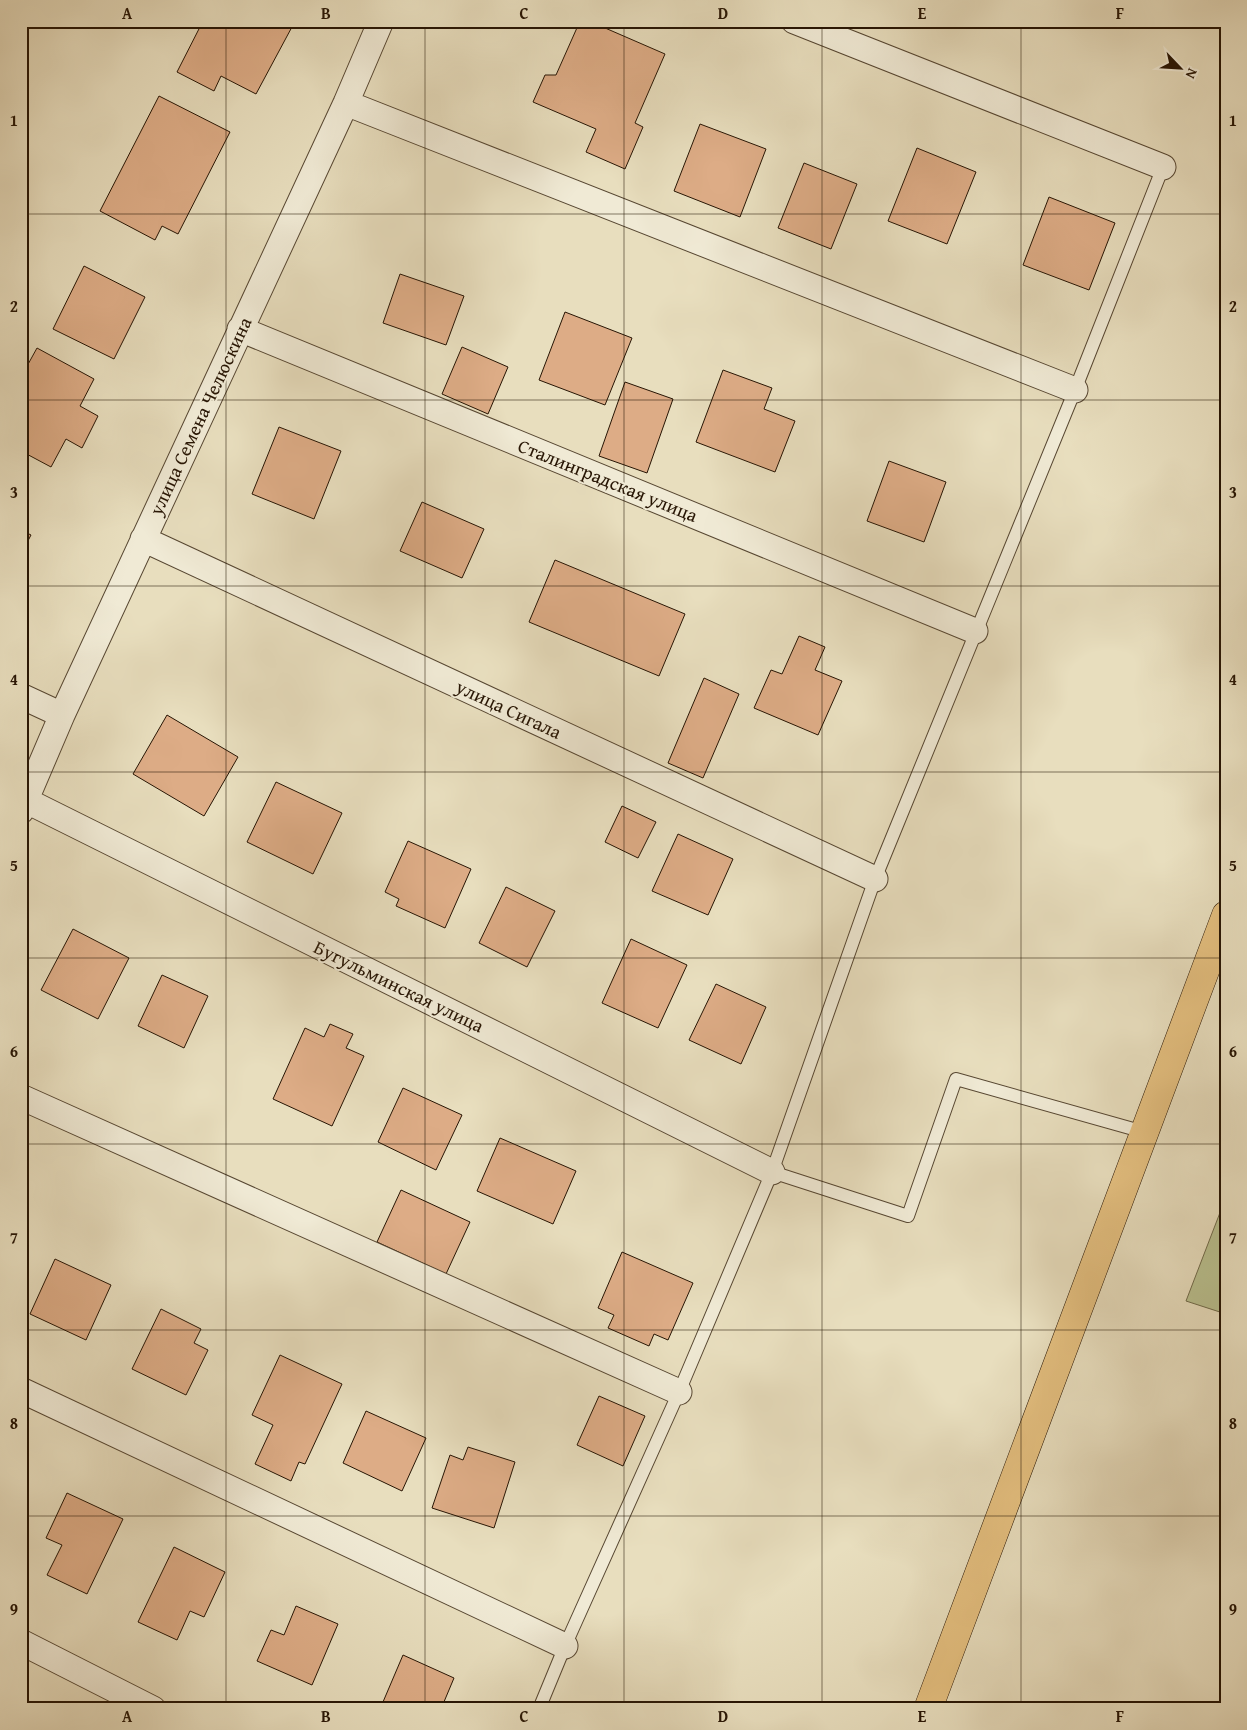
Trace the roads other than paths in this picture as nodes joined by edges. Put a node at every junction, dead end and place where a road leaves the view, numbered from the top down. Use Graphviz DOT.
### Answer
graph roads {
  1 [pos="381,21"];
  2 [pos="794,21"];
  3 [pos="346,103"];
  4 [pos="1163,167"];
  5 [pos="240,329"];
  6 [pos="1075,390"];
  7 [pos="143,539"];
  8 [pos="976,631"];
  9 [pos="21,696"];
  10 [pos="62,715"];
  11 [pos="23,806"];
  12 [pos="875,879"];
  13 [pos="1226,915"];
  14 [pos="21,1097"];
  15 [pos="1144,1132"];
  16 [pos="772,1172"];
  17 [pos="21,1390"];
  18 [pos="679,1392"];
  19 [pos="21,1642"];
  20 [pos="565,1646"];
  21 [pos="153,1709"];
  22 [pos="539,1709"];
  23 [pos="928,1709"];
  1 -- 3 [label="street, улица Семена Челюскина"];
  2 -- 4 [label="street"];
  3 -- 5 [label="street, улица Семена Челюскина"];
  3 -- 6 [label="street"];
  4 -- 6 [label="lane"];
  5 -- 7 [label="street, улица Семена Челюскина"];
  5 -- 8 [label="street, Сталинградская улица"];
  6 -- 8 [label="lane"];
  7 -- 10 [label="street, улица Семена Челюскина"];
  7 -- 12 [label="street, улица Сигала"];
  8 -- 12 [label="lane"];
  9 -- 10 [label="street"];
  10 -- 11 [label="street, улица Семена Челюскина"];
  11 -- 16 [label="street, Бугульминская улица"];
  12 -- 16 [label="lane"];
  13 -- 15 [label="main road"];
  14 -- 18 [label="street"];
  15 -- 16 [label="lane"];
  15 -- 23 [label="main road"];
  16 -- 18 [label="lane"];
  17 -- 20 [label="street"];
  18 -- 20 [label="lane"];
  19 -- 21 [label="street"];
  20 -- 22 [label="lane"];
}
